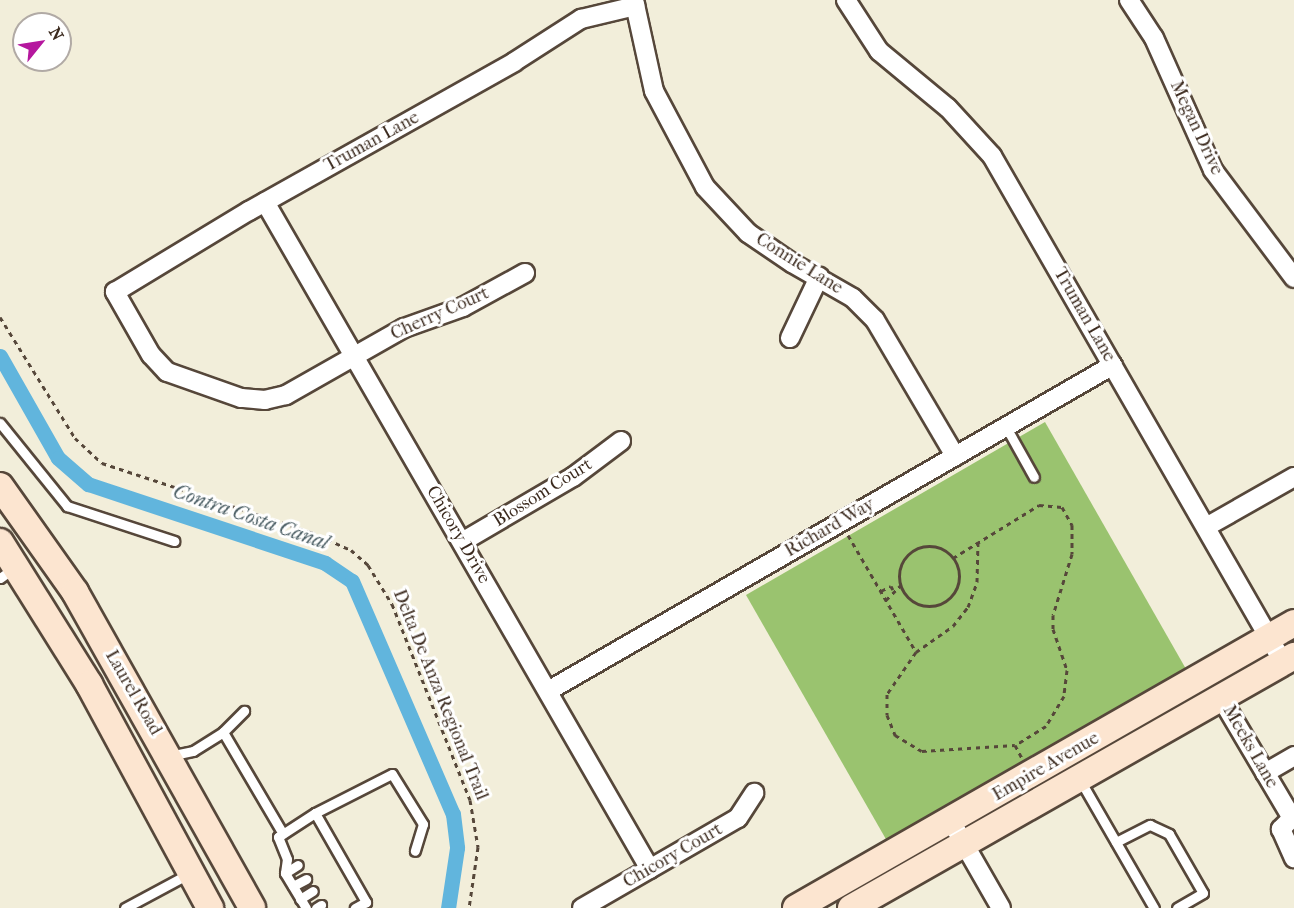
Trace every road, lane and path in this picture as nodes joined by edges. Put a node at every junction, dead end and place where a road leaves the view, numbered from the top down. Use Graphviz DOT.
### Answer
graph roads {
  1 [pos="846,0"];
  2 [pos="1129,0"];
  3 [pos="634,3"];
  4 [pos="266,202"];
  5 [pos="525,273"];
  6 [pos="819,277"];
  7 [pos="1294,278"];
  8 [pos="115,292"];
  9 [pos="0,317"];
  10 [pos="790,338"];
  11 [pos="354,356"];
  12 [pos="1113,365"];
  13 [pos="0,423"];
  14 [pos="1006,427"];
  15 [pos="621,441"];
  16 [pos="955,456"];
  17 [pos="1034,477"];
  18 [pos="1294,477"];
  19 [pos="0,486"];
  20 [pos="1206,527"];
  21 [pos="847,534"];
  22 [pos="978,540"];
  23 [pos="174,541"];
  24 [pos="0,542"];
  25 [pos="462,542"];
  26 [pos="953,558"];
  27 [pos="9,572"];
  28 [pos="901,585"];
  29 [pos="893,590"];
  30 [pos="881,591"];
  31 [pos="886,600"];
  32 [pos="1294,623"];
  33 [pos="1269,638"];
  34 [pos="916,652"];
  35 [pos="1288,659"];
  36 [pos="548,691"];
  37 [pos="1221,698"];
  38 [pos="244,711"];
  39 [pos="223,732"];
  40 [pos="1015,745"];
  41 [pos="169,756"];
  42 [pos="1294,756"];
  43 [pos="1026,763"];
  44 [pos="138,773"];
  45 [pos="1265,773"];
  46 [pos="1080,780"];
  47 [pos="754,793"];
  48 [pos="315,813"];
  49 [pos="951,821"];
  50 [pos="283,834"];
  51 [pos="1116,842"];
  52 [pos="965,845"];
  53 [pos="415,851"];
  54 [pos="1294,858"];
  55 [pos="298,865"];
  56 [pos="650,869"];
  57 [pos="193,872"];
  58 [pos="285,873"];
  59 [pos="306,879"];
  60 [pos="293,886"];
  61 [pos="313,891"];
  62 [pos="300,899"];
  63 [pos="125,908"];
  64 [pos="210,908"];
  65 [pos="252,908"];
  66 [pos="306,908"];
  67 [pos="355,908"];
  68 [pos="469,908"];
  69 [pos="582,908"];
  70 [pos="796,908"];
  71 [pos="851,908"];
  72 [pos="1001,908"];
  73 [pos="1154,908"];
  74 [pos="1177,908"];
  1 -- 12 [label="street, Truman Lane"];
  2 -- 7 [label="street, Megan Drive"];
  3 -- 4 [label="street, Truman Lane"];
  3 -- 6 [label="street, Connie Lane"];
  4 -- 8 [label="street, Truman Lane"];
  4 -- 11 [label="street, Chicory Drive"];
  5 -- 11 [label="street, Cherry Court"];
  6 -- 10 [label="street"];
  6 -- 16 [label="street, Connie Lane"];
  8 -- 11 [label="street, Cherry Court"];
  9 -- 68 [label="path, Delta De Anza Regional Trail"];
  11 -- 25 [label="street, Chicory Drive"];
  12 -- 14 [label="street, Richard Way"];
  12 -- 20 [label="street, Truman Lane"];
  13 -- 23 [label="lane"];
  14 -- 16 [label="street, Richard Way"];
  14 -- 17 [label="lane"];
  15 -- 25 [label="street, Blossom Court"];
  16 -- 36 [label="street, Richard Way"];
  18 -- 20 [label="street"];
  19 -- 41 [label="main road, Laurel Road"];
  20 -- 33 [label="street, Truman Lane"];
  21 -- 30 [label="path"];
  22 -- 26 [label="path"];
  22 -- 34 [label="path"];
  22 -- 40 [label="path"];
  24 -- 27 [label="main road, Laurel Road"];
  25 -- 36 [label="street, Chicory Drive"];
  26 -- 28 [label="path"];
  26 -- 28 [label="path"];
  27 -- 44 [label="main road, Laurel Road"];
  28 -- 29 [label="path"];
  29 -- 30 [label="path"];
  29 -- 31 [label="path"];
  30 -- 31 [label="path"];
  31 -- 34 [label="path"];
  32 -- 33 [label="main road, Empire Avenue"];
  33 -- 35 [label="street, Truman Lane"];
  33 -- 49 [label="main road, Empire Avenue"];
  34 -- 40 [label="path"];
  35 -- 37 [label="main road, Empire Avenue"];
  36 -- 56 [label="street, Chicory Drive"];
  37 -- 45 [label="street, Meeks Lane"];
  37 -- 46 [label="main road, Empire Avenue"];
  38 -- 39 [label="lane"];
  39 -- 41 [label="lane"];
  39 -- 50 [label="lane"];
  40 -- 43 [label="path"];
  41 -- 44 [label="main road"];
  41 -- 65 [label="main road, Laurel Road"];
  42 -- 45 [label="street"];
  44 -- 57 [label="main road, Laurel Road"];
  45 -- 54 [label="street, Meeks Lane"];
  46 -- 51 [label="lane"];
  46 -- 52 [label="main road, Empire Avenue"];
  47 -- 56 [label="street, Chicory Court"];
  48 -- 50 [label="lane"];
  48 -- 53 [label="lane"];
  48 -- 67 [label="lane"];
  49 -- 52 [label="street"];
  49 -- 70 [label="main road, Empire Avenue"];
  50 -- 58 [label="lane"];
  51 -- 73 [label="lane"];
  51 -- 74 [label="lane"];
  52 -- 71 [label="main road, Empire Avenue"];
  52 -- 72 [label="street"];
  55 -- 58 [label="lane"];
  56 -- 69 [label="street, Chicory Court"];
  57 -- 63 [label="lane"];
  57 -- 64 [label="main road, Laurel Road"];
  58 -- 60 [label="lane"];
  59 -- 60 [label="lane"];
  60 -- 62 [label="lane"];
  61 -- 62 [label="lane"];
  62 -- 66 [label="lane"];
}
